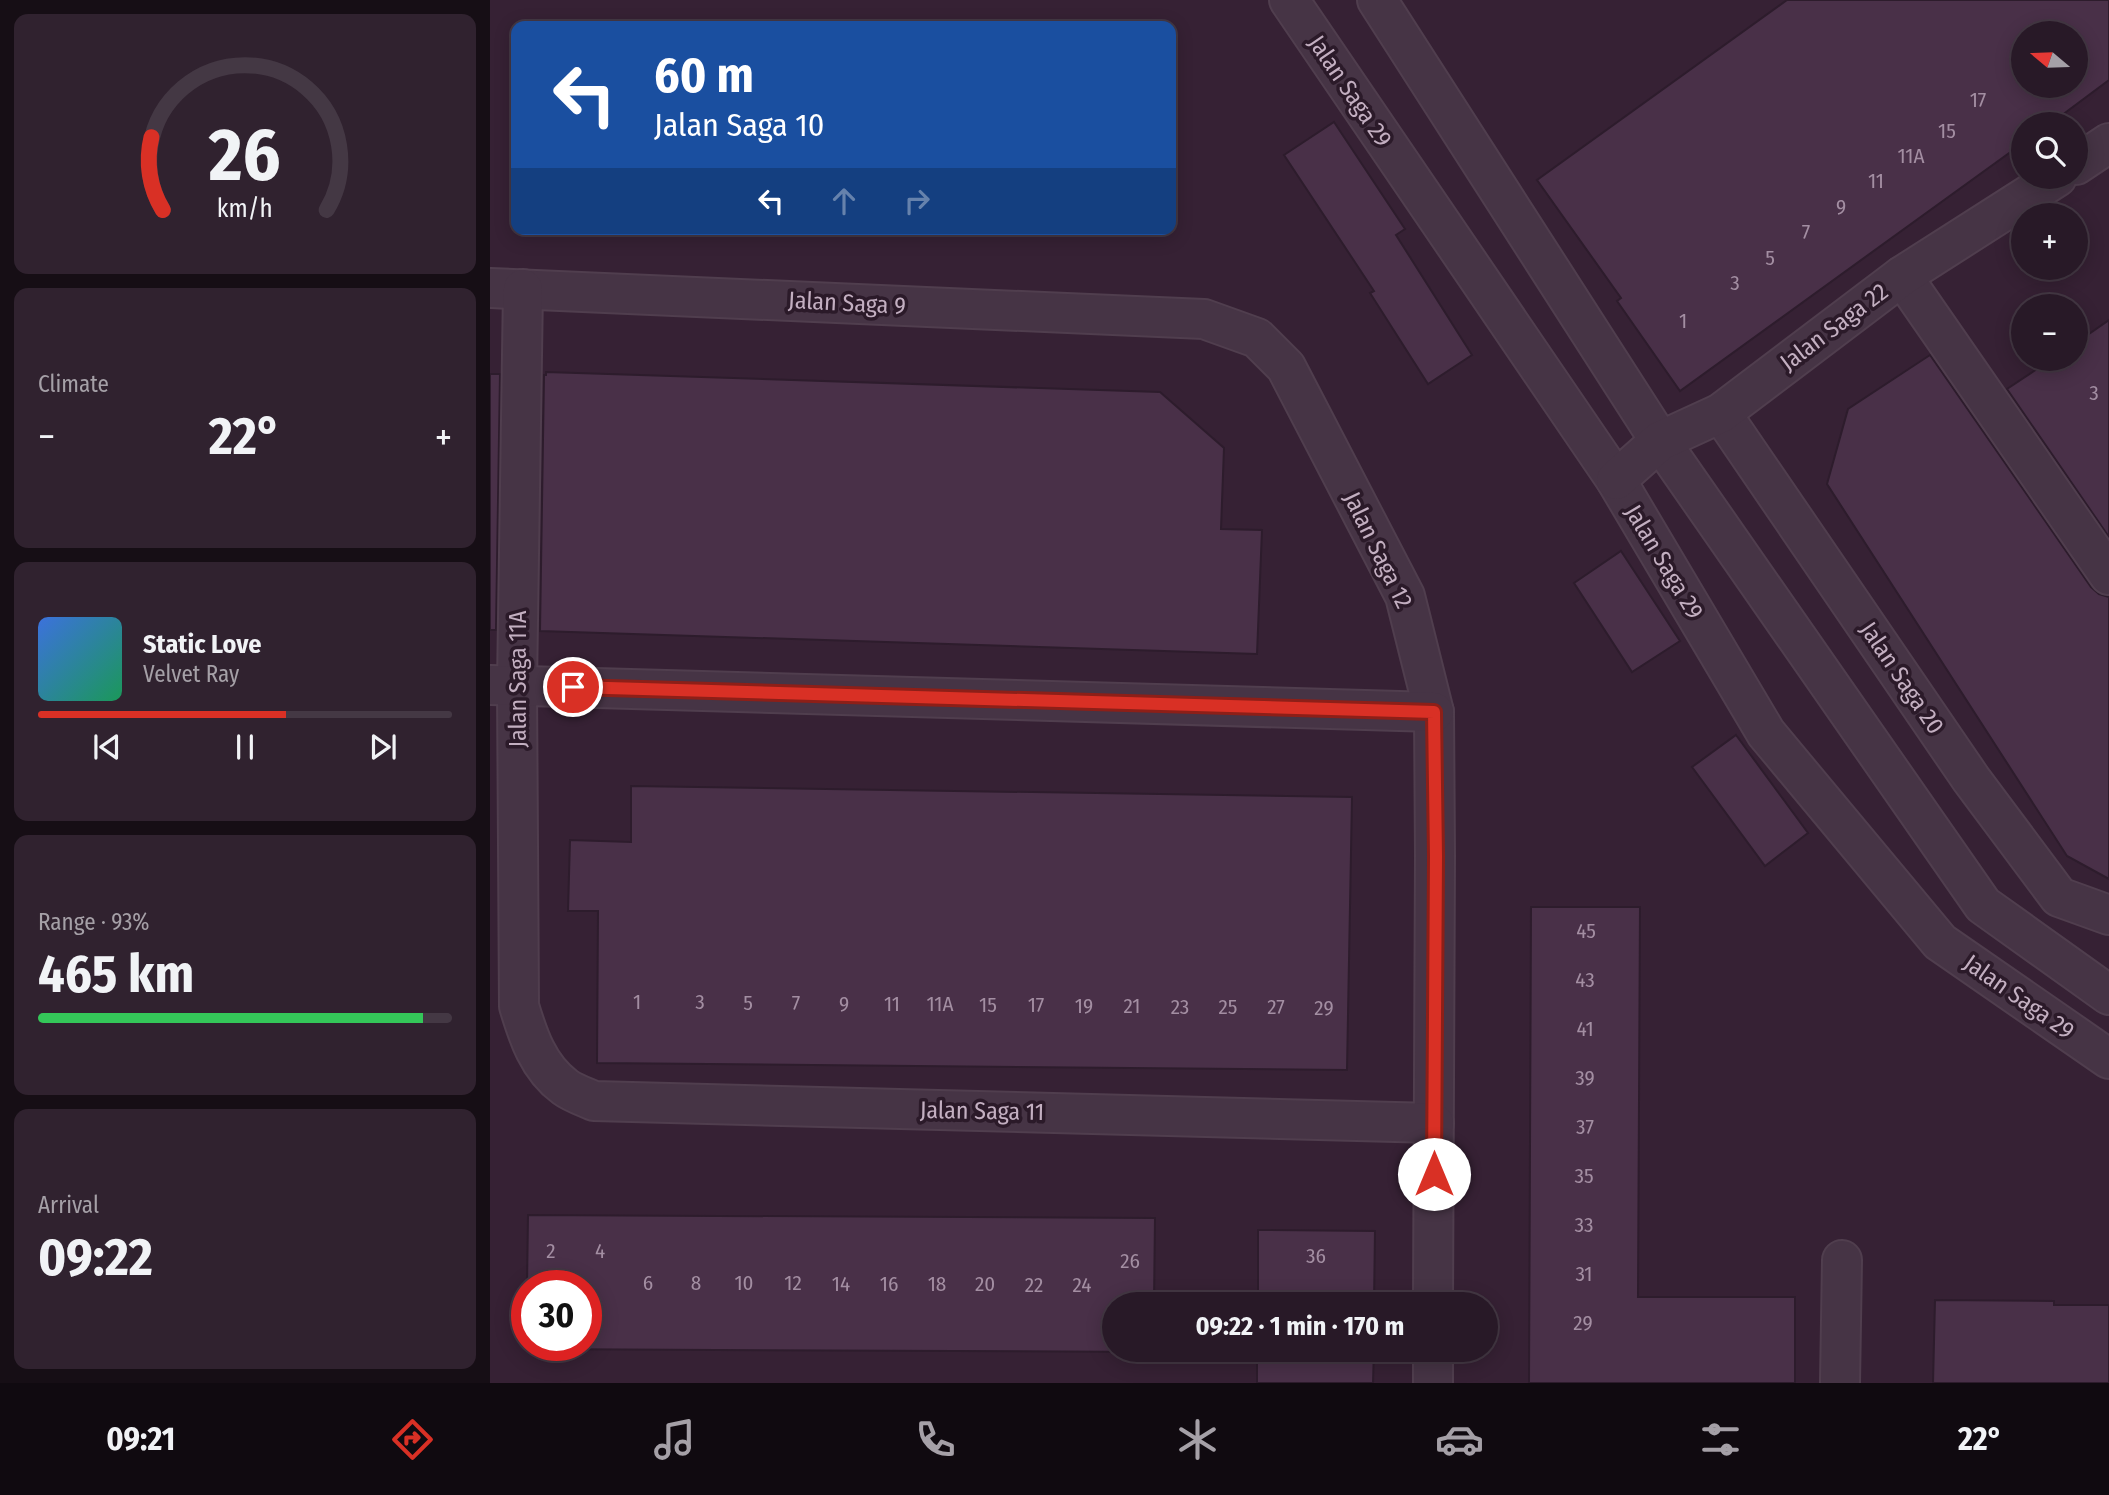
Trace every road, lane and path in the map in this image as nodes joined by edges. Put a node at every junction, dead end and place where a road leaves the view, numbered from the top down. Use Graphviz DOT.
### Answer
graph roads {
  1 [pos="1289,0"];
  2 [pos="1377,0"];
  3 [pos="2038,189"];
  4 [pos="1902,276"];
  5 [pos="507,288"];
  6 [pos="1204,319"];
  7 [pos="1721,413"];
  8 [pos="1660,441"];
  9 [pos="1616,480"];
  10 [pos="2109,575"];
  11 [pos="504,685"];
  12 [pos="1434,712"];
  13 [pos="2109,915"];
  14 [pos="2109,995"];
  15 [pos="2109,1059"];
  16 [pos="543,1065"];
  17 [pos="1434,1123"];
  18 [pos="1842,1260"];
  19 [pos="1433,1292"];
  20 [pos="1433,1362"];
  21 [pos="1433,1383"];
  22 [pos="1840,1383"];
  1 -- 9 [label="street, Jalan Saga 29"];
  2 -- 8 [label="street"];
  3 -- 4 [label="street, Jalan Saga 22"];
  4 -- 7 [label="street, Jalan Saga 22"];
  4 -- 10 [label="street"];
  5 -- 6 [label="street, Jalan Saga 9"];
  5 -- 11 [label="street, Jalan Saga 11A"];
  6 -- 12 [label="street, Jalan Saga 12"];
  7 -- 8 [label="street, Jalan Saga 22"];
  7 -- 13 [label="street, Jalan Saga 20"];
  8 -- 9 [label="street, Jalan Saga 22"];
  8 -- 14 [label="street"];
  9 -- 15 [label="street, Jalan Saga 29"];
  11 -- 12 [label="street"];
  11 -- 16 [label="street, Jalan Saga 11A"];
  12 -- 17 [label="street, Jalan Saga 12"];
  16 -- 17 [label="street, Jalan Saga 11"];
  17 -- 19 [label="street, Jalan Saga 12"];
  18 -- 22 [label="street"];
  20 -- 21 [label="street"];
}
